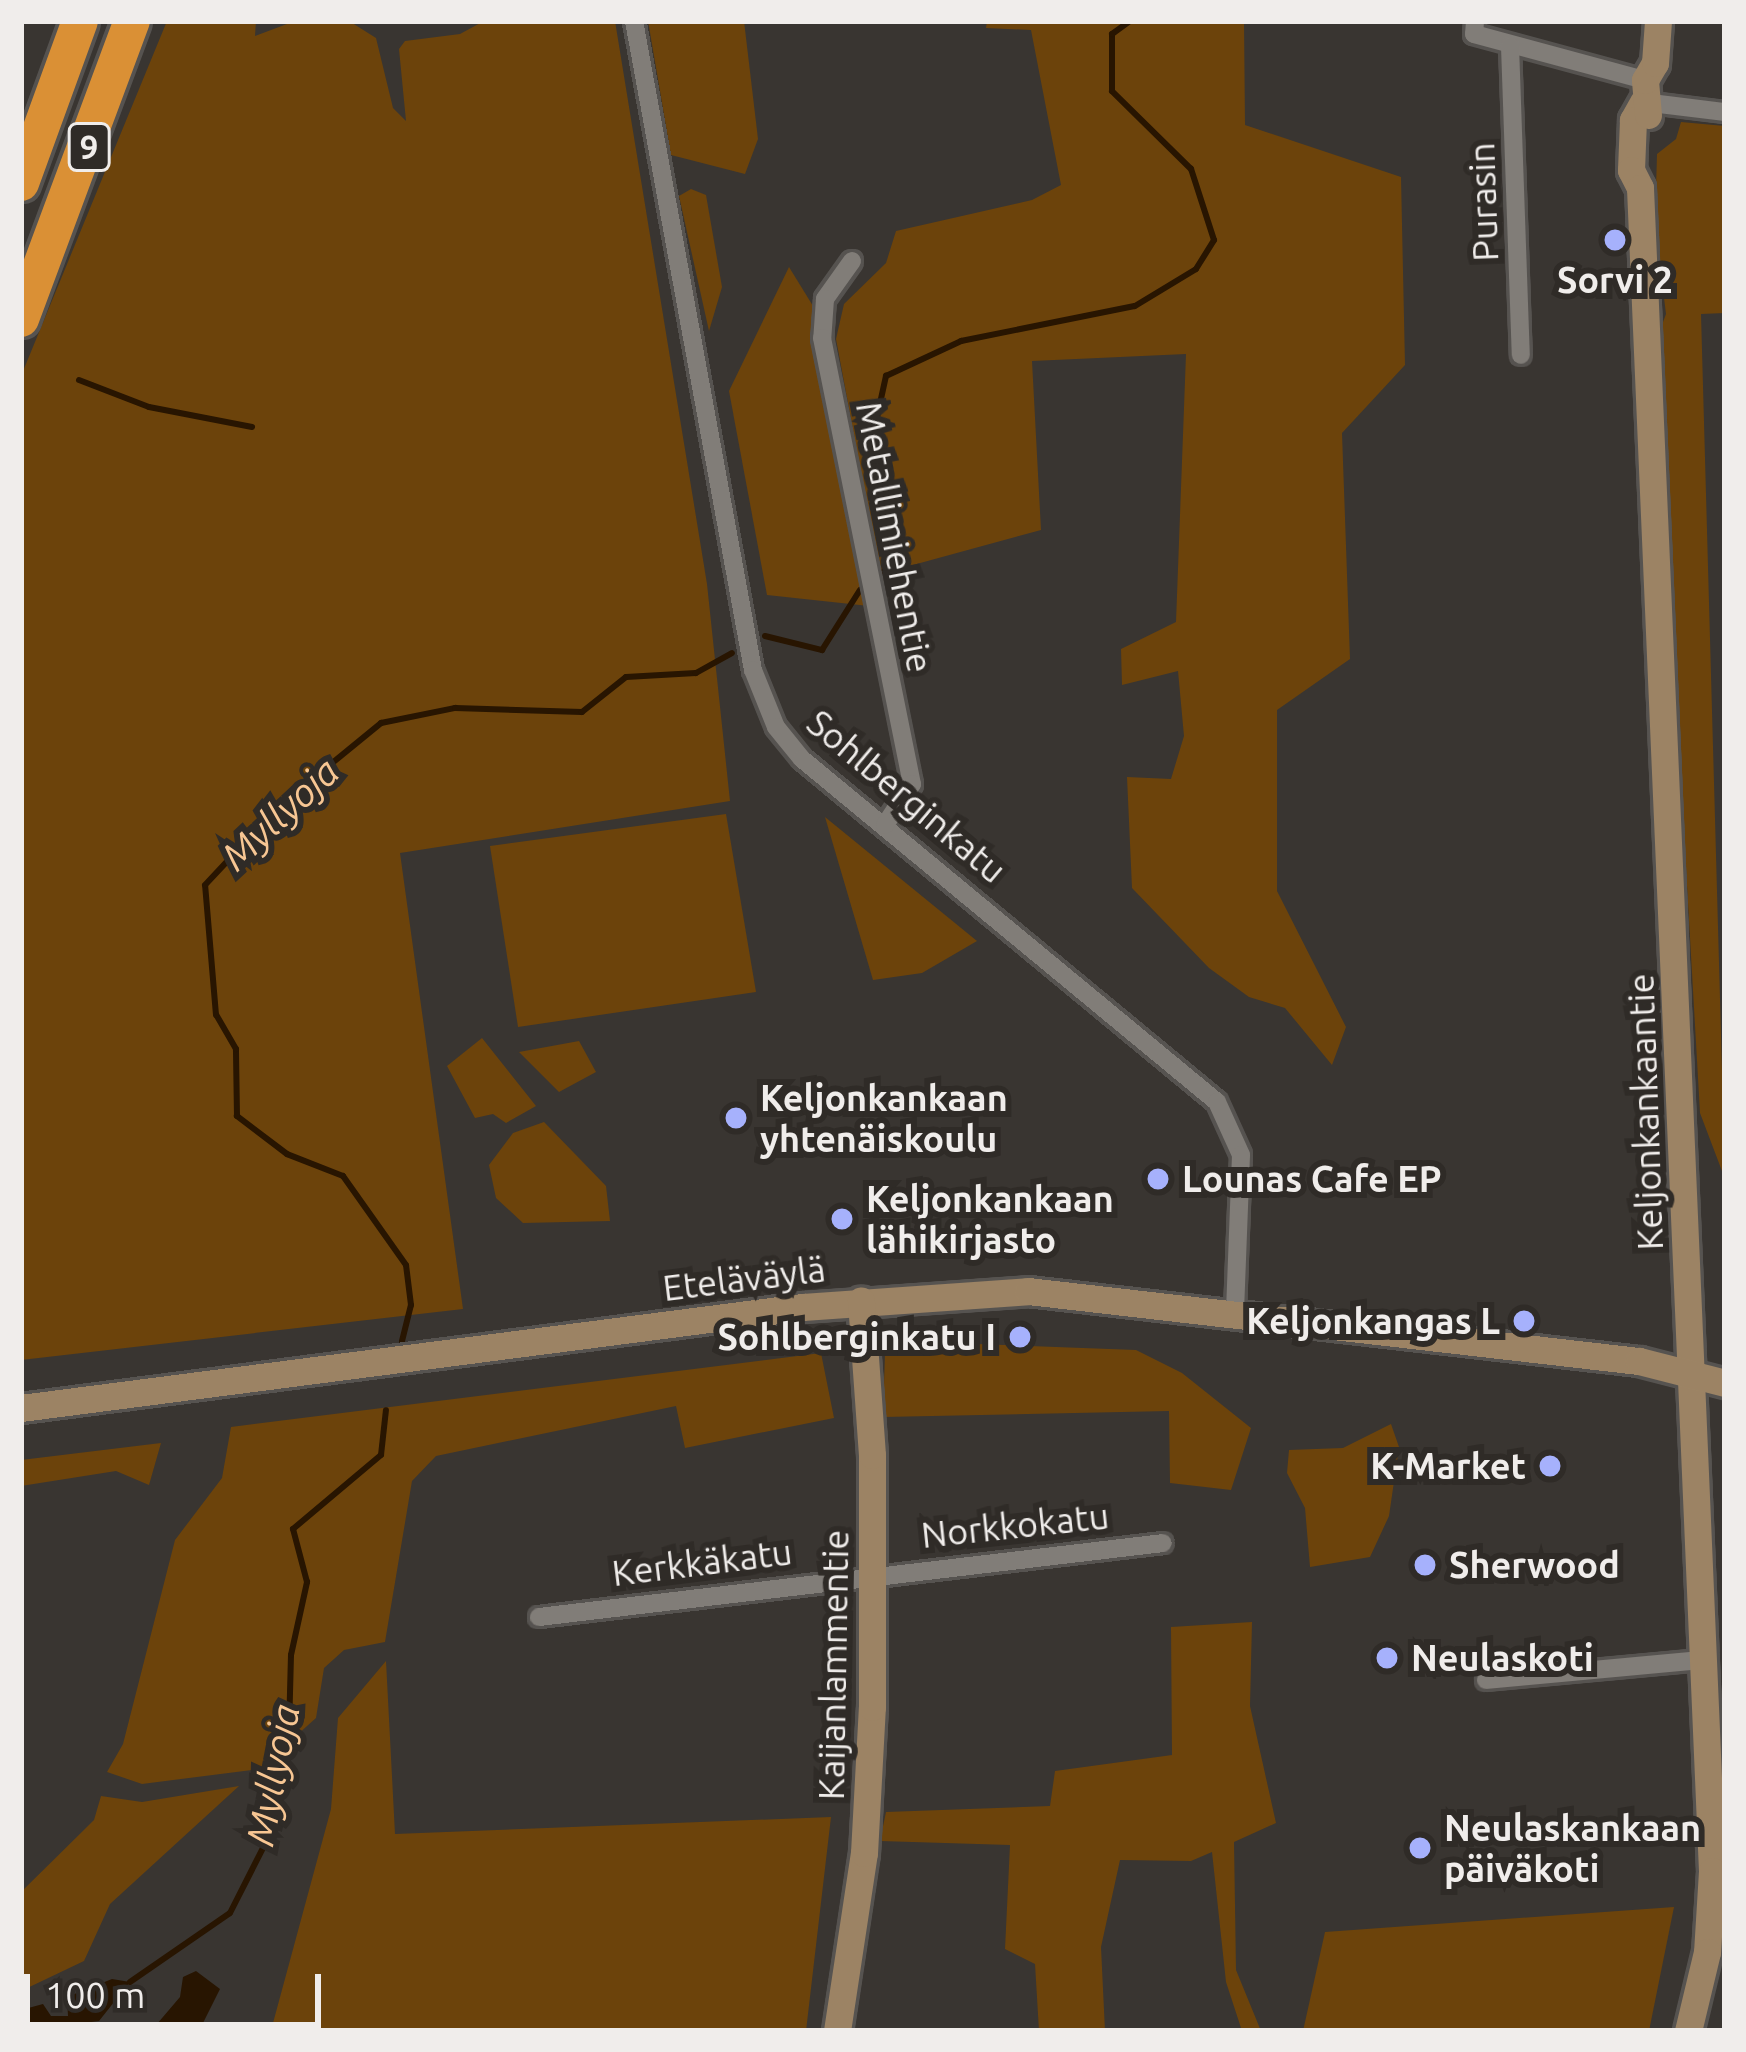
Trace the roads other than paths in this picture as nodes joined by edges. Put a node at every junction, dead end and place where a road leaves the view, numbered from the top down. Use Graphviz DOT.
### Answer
graph roads {
  1 [pos="80,21"];
  2 [pos="132,21"];
  3 [pos="634,21"];
  4 [pos="1640,21"];
  5 [pos="1658,21"];
  6 [pos="1474,28"];
  7 [pos="1510,46"];
  8 [pos="1644,91"];
  9 [pos="1725,112"];
  10 [pos="21,183"];
  11 [pos="852,261"];
  12 [pos="45,273"];
  13 [pos="21,320"];
  14 [pos="21,332"];
  15 [pos="1521,356"];
  16 [pos="885,825"];
  17 [pos="861,1300"];
  18 [pos="1235,1312"];
  19 [pos="1692,1373"];
  20 [pos="1725,1383"];
  21 [pos="21,1408"];
  22 [pos="1163,1544"];
  23 [pos="874,1573"];
  24 [pos="539,1617"];
  25 [pos="1703,1660"];
  26 [pos="1486,1680"];
  27 [pos="1718,1900"];
  28 [pos="837,2031"];
  29 [pos="1688,2031"];
  1 -- 10 [label="highway, 9"];
  2 -- 12 [label="highway, 9"];
  3 -- 16 [label="street, Sohlberginkatu"];
  4 -- 8 [label="main road, Keljonkankaantie"];
  5 -- 8 [label="main road, Keljonkankaantie"];
  6 -- 7 [label="street"];
  7 -- 8 [label="street"];
  7 -- 15 [label="street, Purasin"];
  8 -- 9 [label="street"];
  8 -- 19 [label="main road, Keljonkankaantie"];
  11 -- 16 [label="street, Metallimiehentie"];
  12 -- 13 [label="highway, 9"];
  12 -- 14 [label="highway"];
  16 -- 18 [label="street, Sohlberginkatu"];
  17 -- 18 [label="main road, Eteläväylä"];
  17 -- 21 [label="main road, Eteläväylä"];
  17 -- 23 [label="main road, Kaijanlammentie"];
  18 -- 19 [label="main road, Eteläväylä"];
  19 -- 20 [label="main road, Eteläväylä"];
  19 -- 25 [label="main road, Keljonkankaantie"];
  22 -- 23 [label="street, Norkkokatu"];
  23 -- 24 [label="street, Kerkkäkatu"];
  23 -- 28 [label="main road, Kaijanlammentie"];
  25 -- 26 [label="street"];
  25 -- 27 [label="main road, Keljonkankaantie"];
  27 -- 29 [label="main road, Keljonkankaantie"];
}
